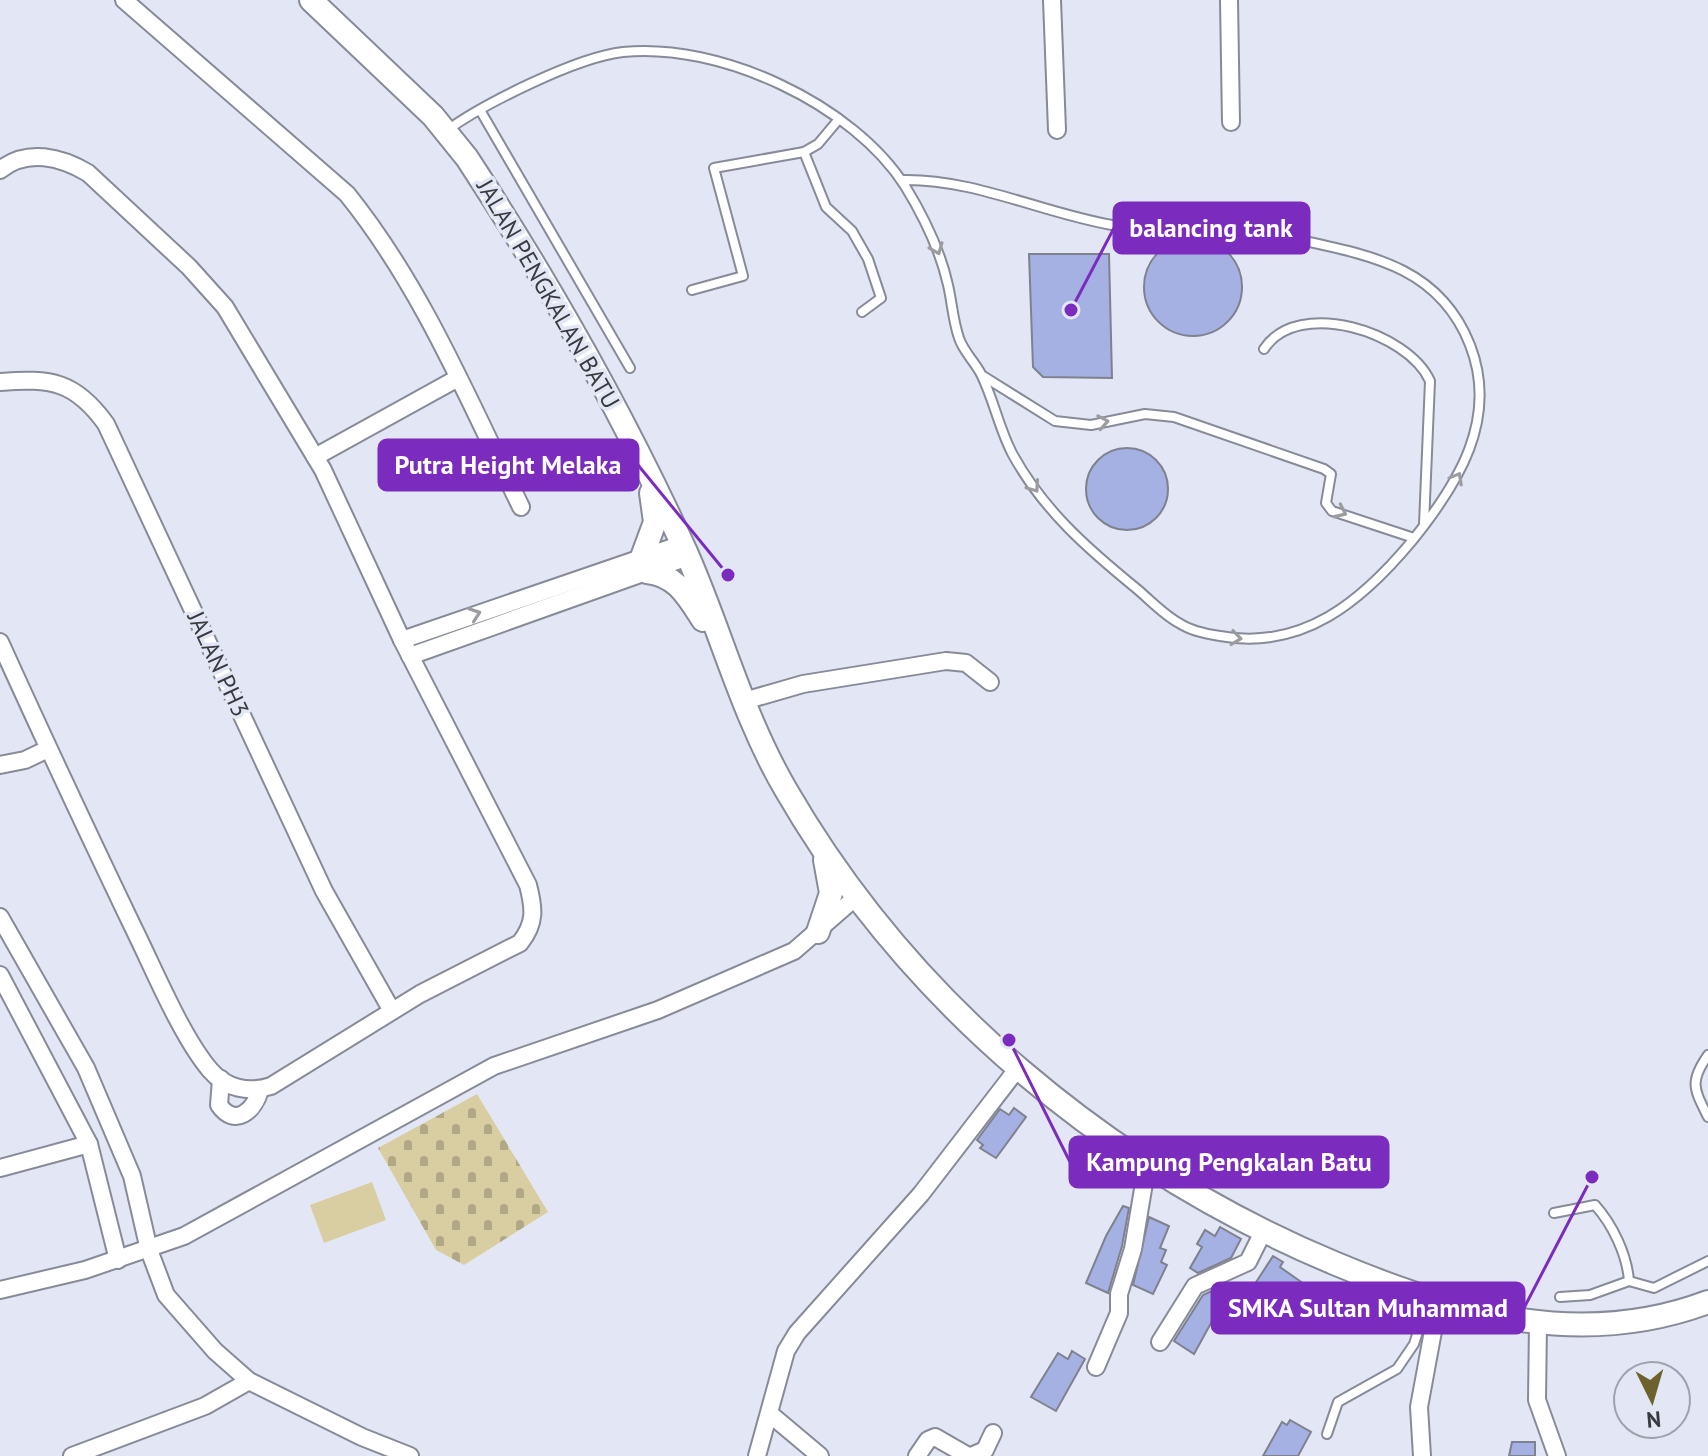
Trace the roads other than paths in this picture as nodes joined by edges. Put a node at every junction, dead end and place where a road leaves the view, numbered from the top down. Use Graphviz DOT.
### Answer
graph roads {
  1 [pos="124,0"];
  2 [pos="311,0"];
  3 [pos="1052,0"];
  4 [pos="1229,0"];
  5 [pos="480,110"];
  6 [pos="839,119"];
  7 [pos="1231,122"];
  8 [pos="1057,130"];
  9 [pos="445,131"];
  10 [pos="804,152"];
  11 [pos="0,170"];
  12 [pos="901,180"];
  13 [pos="692,290"];
  14 [pos="862,312"];
  15 [pos="1264,349"];
  16 [pos="630,368"];
  17 [pos="982,376"];
  18 [pos="458,378"];
  19 [pos="0,382"];
  20 [pos="315,457"];
  21 [pos="648,470"];
  22 [pos="521,507"];
  23 [pos="1424,525"];
  24 [pos="1414,538"];
  25 [pos="685,550"];
  26 [pos="644,564"];
  27 [pos="569,591"];
  28 [pos="402,640"];
  29 [pos="0,642"];
  30 [pos="724,651"];
  31 [pos="410,656"];
  32 [pos="990,682"];
  33 [pos="744,701"];
  34 [pos="48,749"];
  35 [pos="0,765"];
  36 [pos="817,841"];
  37 [pos="856,897"];
  38 [pos="0,917"];
  39 [pos="818,932"];
  40 [pos="0,975"];
  41 [pos="392,1011"];
  42 [pos="1708,1055"];
  43 [pos="1018,1068"];
  44 [pos="221,1079"];
  45 [pos="260,1090"];
  46 [pos="1708,1117"];
  47 [pos="89,1144"];
  48 [pos="1147,1165"];
  49 [pos="0,1168"];
  50 [pos="1554,1213"];
  51 [pos="1264,1230"];
  52 [pos="149,1250"];
  53 [pos="118,1260"];
  54 [pos="1708,1261"];
  55 [pos="1629,1281"];
  56 [pos="0,1290"];
  57 [pos="1560,1297"];
  58 [pos="1433,1302"];
  59 [pos="1708,1302"];
  60 [pos="1538,1323"];
  61 [pos="1160,1342"];
  62 [pos="1096,1367"];
  63 [pos="249,1381"];
  64 [pos="770,1414"];
  65 [pos="993,1433"];
  66 [pos="1327,1434"];
  67 [pos="72,1456"];
  68 [pos="410,1456"];
  69 [pos="757,1456"];
  70 [pos="820,1456"];
  71 [pos="917,1456"];
  72 [pos="970,1456"];
  73 [pos="1422,1456"];
  74 [pos="1557,1456"];
  1 -- 18 [label="street"];
  2 -- 9 [label="main road, JALAN PENGKALAN BATU"];
  3 -- 8 [label="street"];
  4 -- 7 [label="street"];
  5 -- 6 [label="lane"];
  5 -- 9 [label="lane"];
  5 -- 16 [label="lane"];
  6 -- 10 [label="lane"];
  6 -- 12 [label="lane"];
  9 -- 21 [label="main road, JALAN PENGKALAN BATU"];
  10 -- 13 [label="lane"];
  10 -- 14 [label="lane"];
  11 -- 20 [label="street"];
  12 -- 17 [label="lane, one-way"];
  23 -- 12 [label="lane, one-way"];
  15 -- 23 [label="lane"];
  17 -- 24 [label="lane, one-way"];
  17 -- 24 [label="lane, one-way"];
  18 -- 20 [label="street"];
  18 -- 22 [label="street"];
  19 -- 41 [label="street, JALAN PH3"];
  20 -- 28 [label="street"];
  21 -- 25 [label="main road, JALAN PENGKALAN BATU"];
  21 -- 26 [label="main road"];
  23 -- 24 [label="lane"];
  25 -- 26 [label="street"];
  25 -- 30 [label="main road, JALAN PENGKALAN BATU"];
  26 -- 27 [label="street"];
  26 -- 30 [label="main road"];
  28 -- 27 [label="street, one-way"];
  27 -- 31 [label="street"];
  28 -- 31 [label="street"];
  29 -- 34 [label="street"];
  30 -- 33 [label="main road, JALAN PENGKALAN BATU"];
  31 -- 41 [label="street"];
  32 -- 33 [label="street"];
  33 -- 36 [label="main road, JALAN PENGKALAN BATU"];
  34 -- 35 [label="street"];
  34 -- 44 [label="street"];
  36 -- 37 [label="main road, JALAN PENGKALAN BATU"];
  36 -- 39 [label="main road"];
  37 -- 39 [label="street"];
  37 -- 43 [label="main road, JALAN PENGKALAN BATU"];
  38 -- 52 [label="street"];
  39 -- 52 [label="street"];
  40 -- 47 [label="street"];
  41 -- 45 [label="street"];
  42 -- 46 [label="lane"];
  43 -- 48 [label="main road, JALAN PENGKALAN BATU"];
  43 -- 64 [label="street"];
  44 -- 45 [label="street"];
  44 -- 45 [label="street"];
  47 -- 49 [label="street"];
  47 -- 53 [label="street"];
  48 -- 51 [label="main road, JALAN PENGKALAN BATU"];
  48 -- 62 [label="street"];
  50 -- 55 [label="lane"];
  51 -- 58 [label="main road, JALAN PENGKALAN BATU"];
  51 -- 61 [label="street"];
  52 -- 53 [label="street"];
  52 -- 63 [label="street"];
  53 -- 56 [label="street"];
  54 -- 55 [label="lane"];
  55 -- 57 [label="lane"];
  58 -- 60 [label="main road, JALAN PENGKALAN BATU"];
  58 -- 66 [label="lane"];
  58 -- 73 [label="street"];
  59 -- 60 [label="main road, JALAN PENGKALAN BATU"];
  60 -- 74 [label="street"];
  63 -- 67 [label="street"];
  63 -- 68 [label="street"];
  64 -- 69 [label="street"];
  64 -- 70 [label="street"];
  65 -- 72 [label="street"];
  71 -- 72 [label="street"];
}
